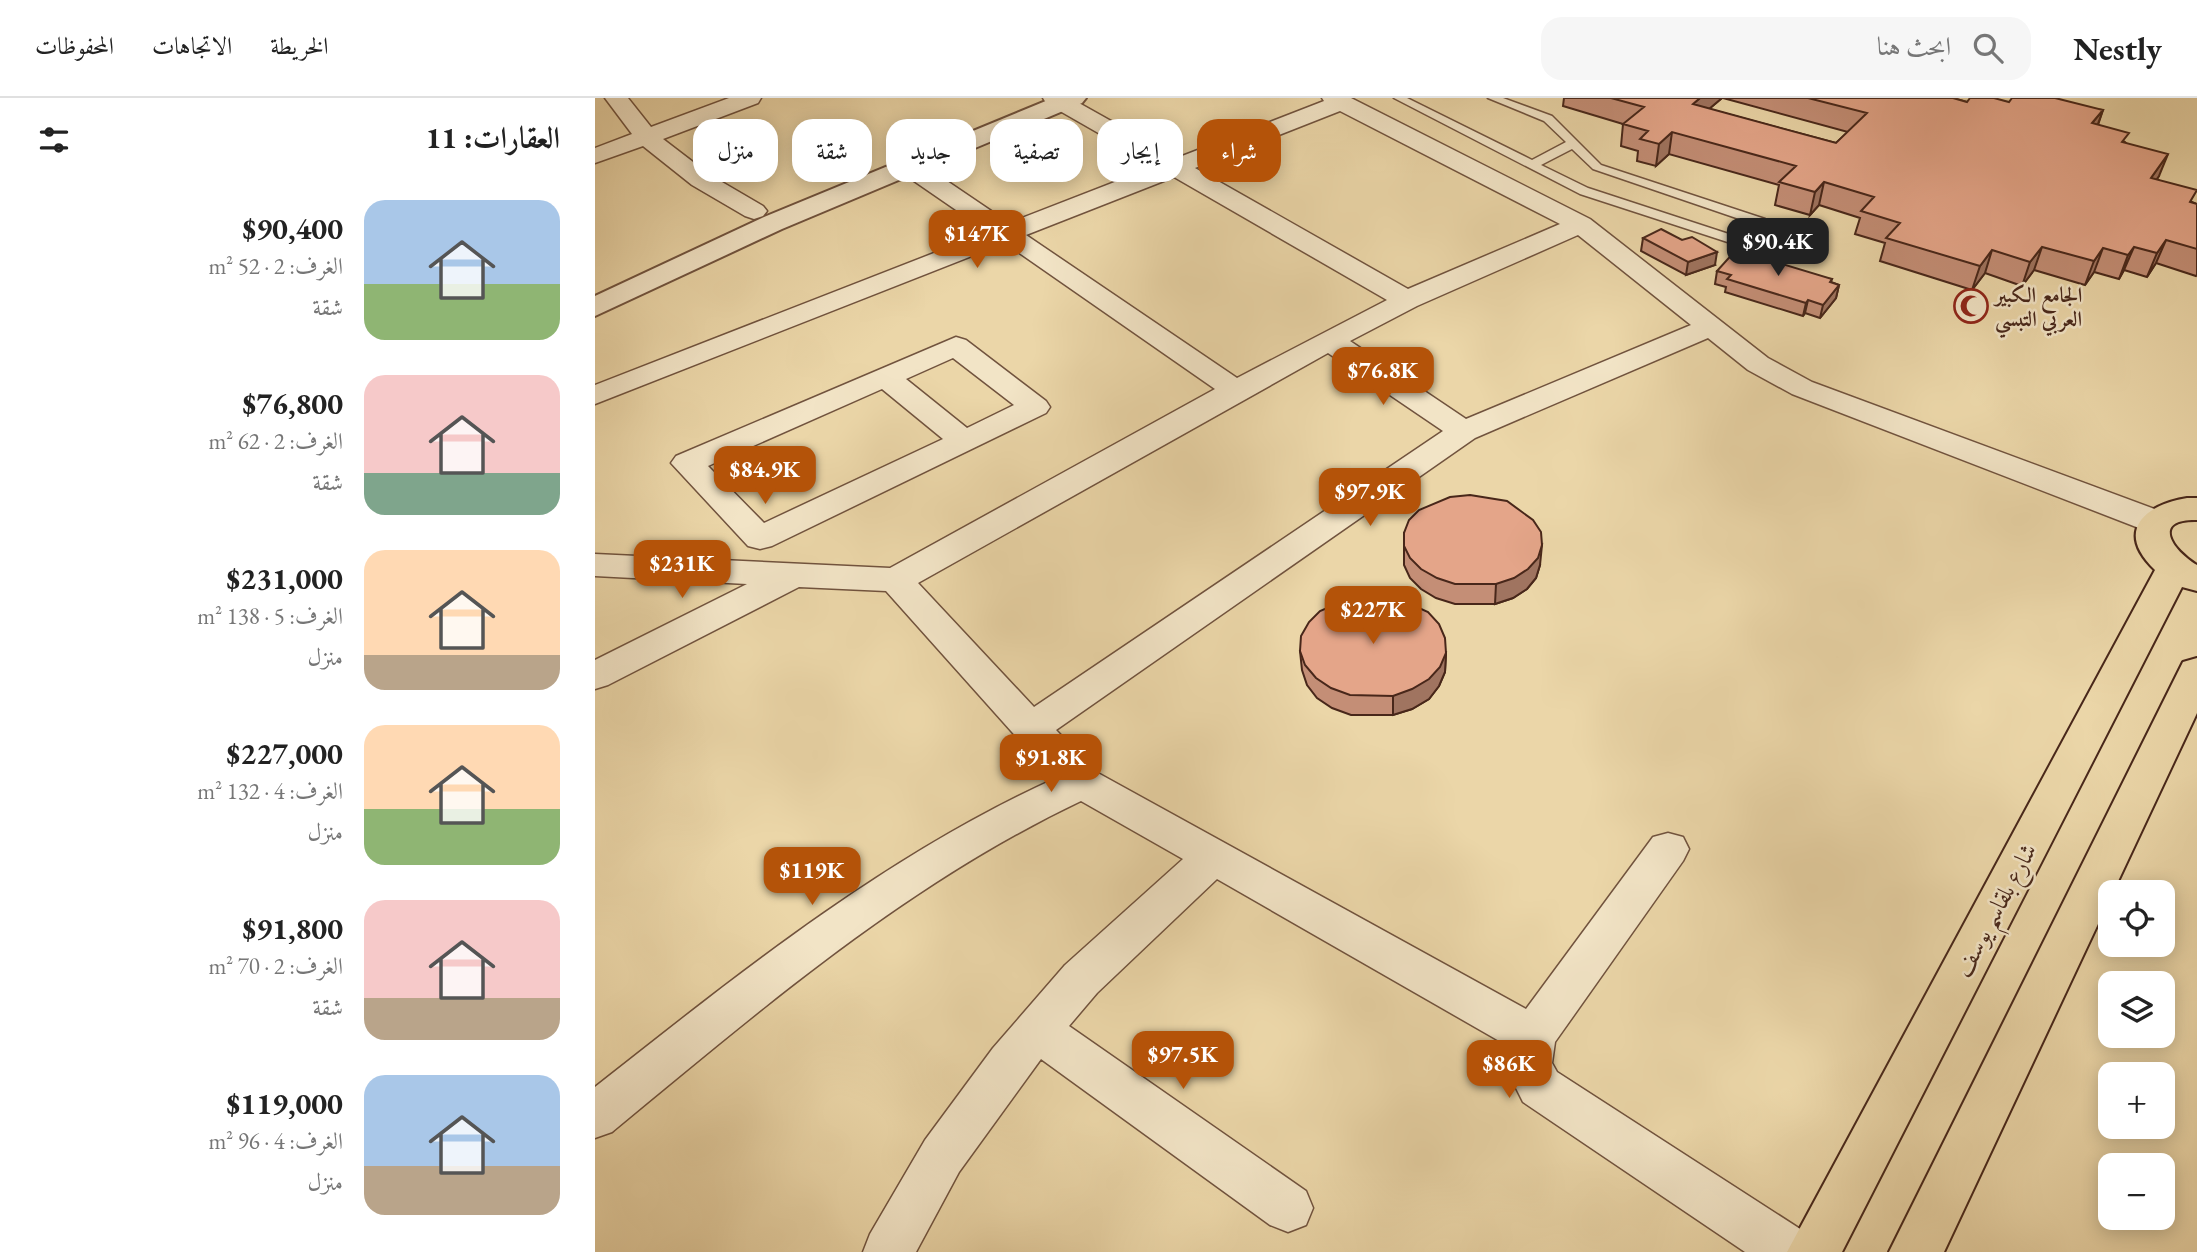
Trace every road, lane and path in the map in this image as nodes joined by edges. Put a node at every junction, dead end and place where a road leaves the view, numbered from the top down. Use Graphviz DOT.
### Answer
graph roads {
  1 [pos="607,98"];
  2 [pos="616,98"];
  3 [pos="750,98"];
  4 [pos="1027,98"];
  5 [pos="1493,98"];
  6 [pos="1064,99"];
  7 [pos="1405,99"];
  8 [pos="1338,100"];
  9 [pos="595,102"];
  10 [pos="1098,119"];
  11 [pos="976,136"];
  12 [pos="646,137"];
  13 [pos="1572,144"];
  14 [pos="595,156"];
  15 [pos="1183,164"];
  16 [pos="1531,165"];
  17 [pos="1183,169"];
  18 [pos="886,174"];
  19 [pos="931,182"];
  20 [pos="1137,182"];
  21 [pos="754,211"];
  22 [pos="1581,224"];
  23 [pos="1005,234"];
  24 [pos="607,274"];
  25 [pos="1407,300"];
  26 [pos="595,307"];
  27 [pos="1710,327"];
  28 [pos="1330,341"];
  29 [pos="886,377"];
  30 [pos="1235,390"];
  31 [pos="595,395"];
  32 [pos="1464,431"];
  33 [pos="964,441"];
  34 [pos="2195,506"];
  35 [pos="2156,522"];
  36 [pos="760,538"];
  37 [pos="595,565"];
  38 [pos="2186,574"];
  39 [pos="794,575"];
  40 [pos="896,580"];
  41 [pos="2197,672"];
  42 [pos="595,676"];
  43 [pos="1031,728"];
  44 [pos="1082,783"];
  45 [pos="1668,849"];
  46 [pos="1213,857"];
  47 [pos="1038,1030"];
  48 [pos="1532,1036"];
  49 [pos="595,1115"];
  50 [pos="1288,1208"];
  51 [pos="888,1252"];
  52 [pos="1790,1252"];
  53 [pos="1814,1252"];
  54 [pos="1916,1252"];
  1 -- 9 [label="street"];
  2 -- 12 [label="street"];
  3 -- 12 [label="street"];
  4 -- 21 [label="street"];
  5 -- 13 [label="lane"];
  6 -- 10 [label="street"];
  6 -- 11 [label="street"];
  7 -- 16 [label="lane"];
  8 -- 15 [label="street"];
  8 -- 22 [label="street"];
  12 -- 14 [label="street"];
  12 -- 21 [label="street"];
  13 -- 16 [label="lane"];
  13 -- 16 [label="lane"];
  17 -- 25 [label="street"];
  18 -- 26 [label="street"];
  19 -- 23 [label="street"];
  20 -- 23 [label="street"];
  21 -- 24 [label="street"];
  22 -- 25 [label="street"];
  22 -- 27 [label="street"];
  23 -- 30 [label="street"];
  23 -- 31 [label="street"];
  25 -- 28 [label="street"];
  27 -- 32 [label="street"];
  27 -- 35 [label="street"];
  28 -- 30 [label="street"];
  28 -- 32 [label="street"];
  29 -- 33 [label="street"];
  29 -- 33 [label="street"];
  29 -- 36 [label="street"];
  30 -- 40 [label="street"];
  32 -- 43 [label="street"];
  33 -- 36 [label="street"];
  34 -- 35 [label="main road"];
  35 -- 38 [label="main road"];
  36 -- 39 [label="street"];
  37 -- 39 [label="street"];
  38 -- 53 [label="main road, شارع بلقاسم يوسف"];
  39 -- 40 [label="street"];
  39 -- 42 [label="street"];
  40 -- 43 [label="street"];
  41 -- 54 [label="main road"];
  43 -- 44 [label="street"];
  44 -- 46 [label="street"];
  44 -- 49 [label="street"];
  45 -- 48 [label="street"];
  46 -- 47 [label="street"];
  46 -- 48 [label="street"];
  47 -- 50 [label="street"];
  47 -- 51 [label="street"];
  48 -- 52 [label="street"];
}
